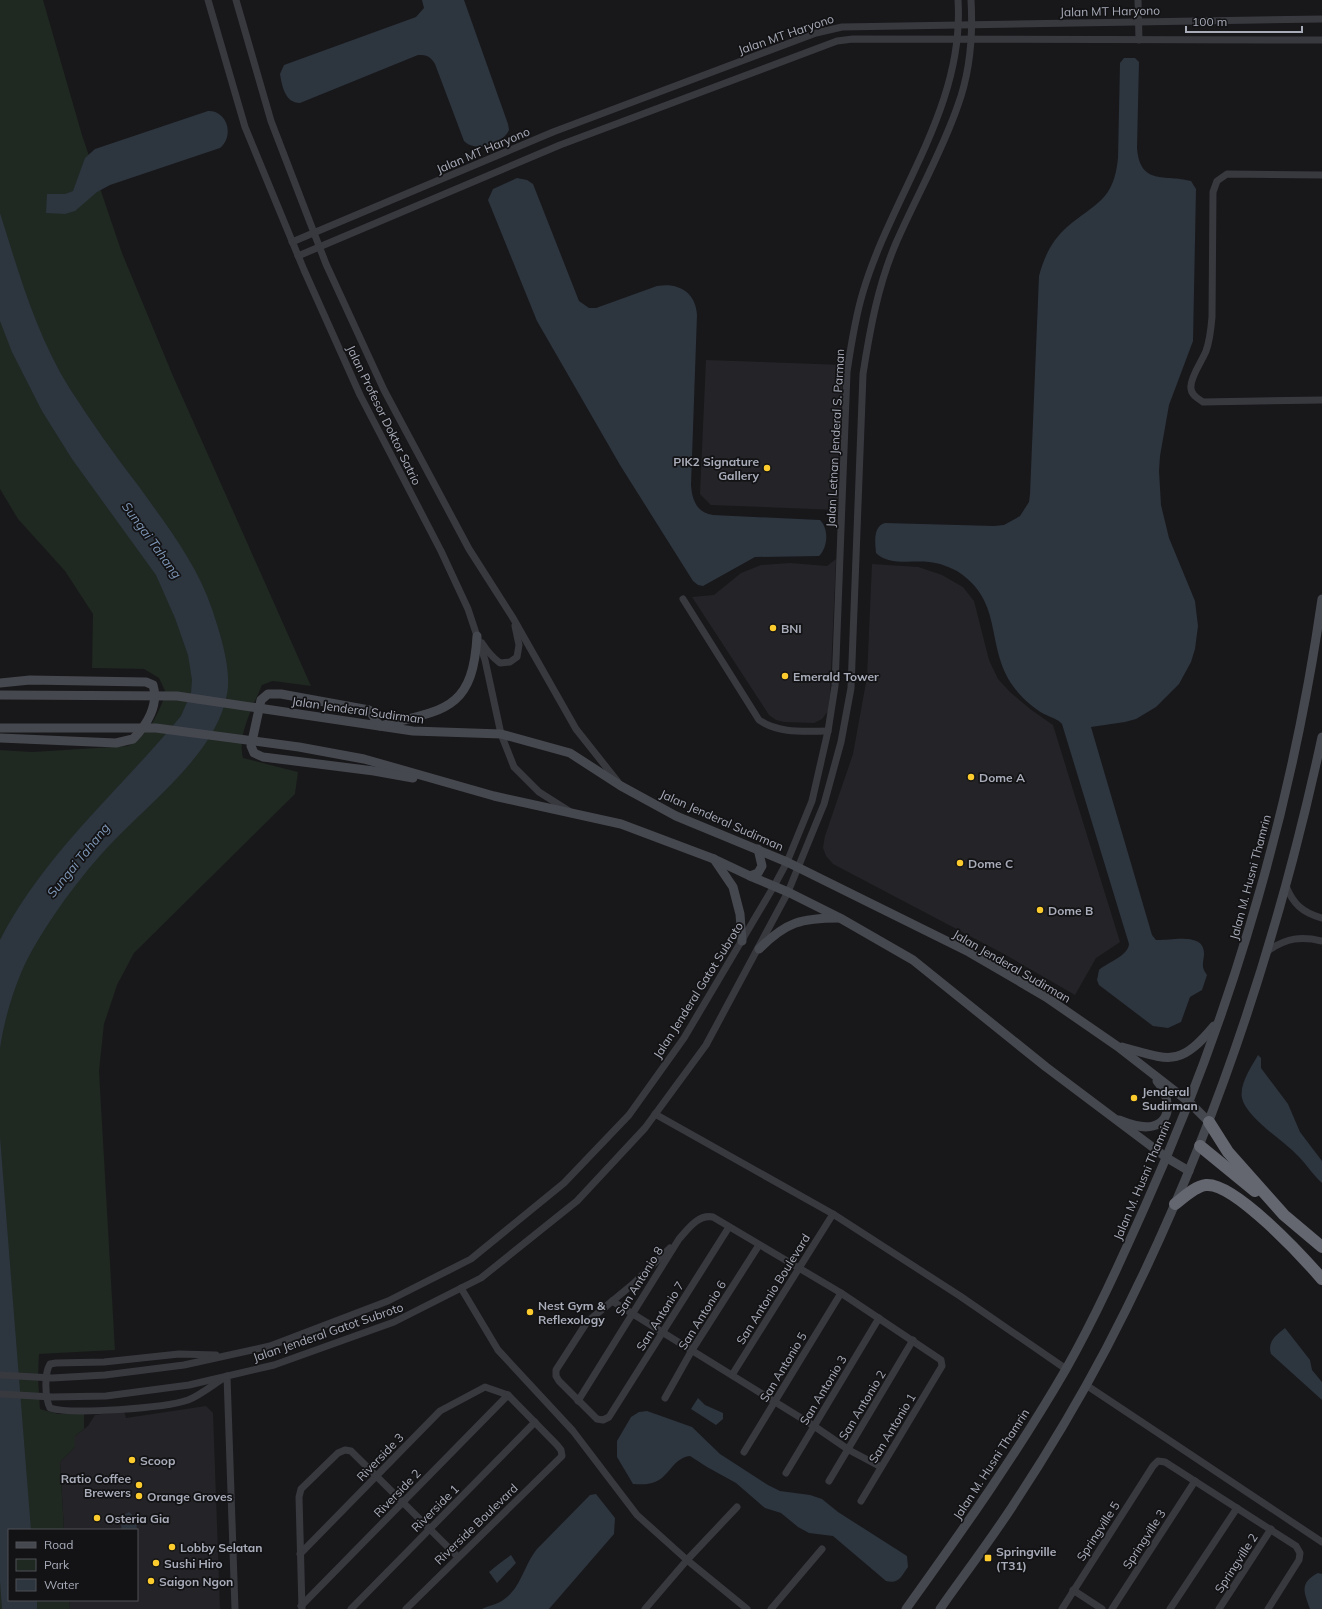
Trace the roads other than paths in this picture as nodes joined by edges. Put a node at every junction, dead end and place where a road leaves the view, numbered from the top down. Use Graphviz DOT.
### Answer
graph roads {
  1 [pos="208,0"];
  2 [pos="236,0"];
  3 [pos="958,0"];
  4 [pos="971,0"];
  5 [pos="1138,0"];
  6 [pos="1322,19"];
  7 [pos="1138,22"];
  8 [pos="957,24"];
  9 [pos="971,24"];
  10 [pos="956,40"];
  11 [pos="970,40"];
  12 [pos="1139,40"];
  13 [pos="1322,40"];
  14 [pos="1322,175"];
  15 [pos="314,233"];
  16 [pos="292,242"];
  17 [pos="319,247"];
  18 [pos="298,256"];
  19 [pos="1322,400"];
  20 [pos="683,599"];
  21 [pos="1322,599"];
  22 [pos="513,618"];
  23 [pos="477,636"];
  24 [pos="0,684"];
  25 [pos="0,695"];
  26 [pos="380,726"];
  27 [pos="0,728"];
  28 [pos="828,731"];
  29 [pos="501,734"];
  30 [pos="1322,737"];
  31 [pos="0,738"];
  32 [pos="621,786"];
  33 [pos="464,787"];
  34 [pos="574,814"];
  35 [pos="758,849"];
  36 [pos="714,859"];
  37 [pos="787,862"];
  38 [pos="799,868"];
  39 [pos="750,876"];
  40 [pos="774,886"];
  41 [pos="1286,886"];
  42 [pos="788,892"];
  43 [pos="840,918"];
  44 [pos="1322,918"];
  45 [pos="742,941"];
  46 [pos="1322,941"];
  47 [pos="759,949"];
  48 [pos="1269,950"];
  49 [pos="1219,1020"];
  50 [pos="1117,1046"];
  51 [pos="1142,1065"];
  52 [pos="1188,1102"];
  53 [pos="655,1114"];
  54 [pos="1111,1117"];
  55 [pos="1209,1122"];
  56 [pos="1200,1146"];
  57 [pos="1166,1158"];
  58 [pos="1189,1172"];
  59 [pos="1175,1204"];
  60 [pos="833,1214"];
  61 [pos="1284,1215"];
  62 [pos="729,1227"];
  63 [pos="679,1239"];
  64 [pos="759,1244"];
  65 [pos="1322,1247"];
  66 [pos="799,1268"];
  67 [pos="1322,1279"];
  68 [pos="461,1288"];
  69 [pos="841,1294"];
  70 [pos="612,1301"];
  71 [pos="632,1314"];
  72 [pos="879,1318"];
  73 [pos="662,1332"];
  74 [pos="913,1340"];
  75 [pos="692,1350"];
  76 [pos="226,1356"];
  77 [pos="1066,1369"];
  78 [pos="0,1375"];
  79 [pos="732,1375"];
  80 [pos="227,1376"];
  81 [pos="1086,1385"];
  82 [pos="0,1394"];
  83 [pos="508,1395"];
  84 [pos="665,1398"];
  85 [pos="578,1401"];
  86 [pos="774,1403"];
  87 [pos="535,1422"];
  88 [pos="814,1426"];
  89 [pos="849,1450"];
  90 [pos="744,1452"];
  91 [pos="881,1467"];
  92 [pos="786,1473"];
  93 [pos="376,1476"];
  94 [pos="829,1481"];
  95 [pos="1195,1481"];
  96 [pos="861,1501"];
  97 [pos="403,1503"];
  98 [pos="736,1507"];
  99 [pos="1237,1508"];
  100 [pos="430,1529"];
  101 [pos="1271,1529"];
  102 [pos="1322,1542"];
  103 [pos="822,1550"];
  104 [pos="300,1554"];
  105 [pos="458,1558"];
  106 [pos="687,1560"];
  107 [pos="1074,1590"];
  108 [pos="302,1608"];
  109 [pos="235,1609"];
  110 [pos="351,1609"];
  111 [pos="406,1609"];
  112 [pos="645,1609"];
  113 [pos="747,1609"];
  114 [pos="771,1609"];
  115 [pos="906,1609"];
  116 [pos="940,1609"];
  117 [pos="1062,1609"];
  118 [pos="1102,1609"];
  119 [pos="1112,1609"];
  120 [pos="1170,1609"];
  121 [pos="1219,1609"];
  122 [pos="1268,1609"];
  1 -- 16 [label="street, Jalan Profesor Doktor Satrio"];
  2 -- 15 [label="street, Jalan Profesor Doktor Satrio"];
  3 -- 8 [label="street, Jalan Letnan Jenderal S. Parman"];
  4 -- 9 [label="street, Jalan Letnan Jenderal S. Parman"];
  5 -- 7 [label="street"];
  6 -- 7 [label="street, Jalan MT Haryono"];
  7 -- 9 [label="street, Jalan MT Haryono"];
  7 -- 12 [label="street"];
  8 -- 9 [label="street, Jalan MT Haryono"];
  8 -- 10 [label="street, Jalan Letnan Jenderal S. Parman"];
  8 -- 15 [label="street, Jalan MT Haryono"];
  9 -- 11 [label="street, Jalan Letnan Jenderal S. Parman"];
  10 -- 11 [label="street, Jalan MT Haryono"];
  10 -- 17 [label="street, Jalan MT Haryono"];
  10 -- 28 [label="street, Jalan Letnan Jenderal S. Parman"];
  11 -- 12 [label="street, Jalan MT Haryono"];
  11 -- 38 [label="street, Jalan Letnan Jenderal S. Parman"];
  12 -- 13 [label="street, Jalan MT Haryono"];
  14 -- 19 [label="street"];
  15 -- 16 [label="street, Jalan MT Haryono"];
  15 -- 17 [label="street, Jalan Profesor Doktor Satrio"];
  16 -- 18 [label="street, Jalan Profesor Doktor Satrio"];
  17 -- 18 [label="street, Jalan MT Haryono"];
  17 -- 22 [label="street, Jalan Profesor Doktor Satrio"];
  18 -- 23 [label="street, Jalan Profesor Doktor Satrio"];
  20 -- 28 [label="street"];
  21 -- 49 [label="street, Jalan M. Husni Thamrin"];
  22 -- 23 [label="street"];
  22 -- 32 [label="street, Jalan Profesor Doktor Satrio"];
  23 -- 26 [label="street"];
  23 -- 29 [label="street, Jalan Profesor Doktor Satrio"];
  24 -- 31 [label="street"];
  25 -- 26 [label="street, Jalan Jenderal Sudirman"];
  26 -- 29 [label="street, Jalan Jenderal Sudirman"];
  26 -- 33 [label="street"];
  27 -- 33 [label="street"];
  28 -- 37 [label="street, Jalan Letnan Jenderal S. Parman"];
  29 -- 32 [label="street, Jalan Jenderal Sudirman"];
  29 -- 34 [label="street, Jalan Profesor Doktor Satrio"];
  30 -- 41 [label="street"];
  32 -- 35 [label="street, Jalan Jenderal Sudirman"];
  33 -- 34 [label="street"];
  34 -- 36 [label="street"];
  35 -- 37 [label="street, Jalan Jenderal Sudirman"];
  35 -- 39 [label="street"];
  36 -- 39 [label="street"];
  36 -- 45 [label="street"];
  37 -- 38 [label="street, Jalan Jenderal Sudirman"];
  37 -- 40 [label="street, Jalan Letnan Jenderal S. Parman"];
  38 -- 42 [label="street, Jalan Jenderal Gatot Subroto"];
  38 -- 50 [label="street, Jalan Jenderal Sudirman"];
  39 -- 40 [label="street"];
  40 -- 42 [label="street"];
  40 -- 45 [label="street, Jalan Jenderal Gatot Subroto"];
  41 -- 44 [label="street"];
  41 -- 48 [label="street"];
  42 -- 43 [label="street"];
  42 -- 47 [label="street, Jalan Jenderal Gatot Subroto"];
  43 -- 47 [label="street"];
  43 -- 54 [label="street"];
  45 -- 76 [label="street, Jalan Jenderal Gatot Subroto"];
  46 -- 48 [label="street"];
  47 -- 53 [label="street, Jalan Jenderal Gatot Subroto"];
  48 -- 55 [label="street"];
  49 -- 50 [label="street"];
  49 -- 52 [label="street, Jalan M. Husni Thamrin"];
  50 -- 51 [label="street, Jalan Jenderal Sudirman"];
  51 -- 52 [label="street, Jalan Jenderal Sudirman"];
  51 -- 54 [label="street"];
  52 -- 55 [label="street, Jalan Jenderal Sudirman"];
  52 -- 57 [label="street, Jalan M. Husni Thamrin"];
  53 -- 60 [label="street"];
  53 -- 68 [label="street, Jalan Jenderal Gatot Subroto"];
  54 -- 57 [label="street"];
  55 -- 56 [label="street"];
  55 -- 61 [label="highway"];
  56 -- 58 [label="street"];
  56 -- 61 [label="highway"];
  57 -- 58 [label="street"];
  57 -- 77 [label="street, Jalan M. Husni Thamrin"];
  58 -- 59 [label="street"];
  59 -- 67 [label="highway"];
  59 -- 81 [label="street"];
  60 -- 66 [label="street, San Antonio Boulevard"];
  60 -- 77 [label="street"];
  61 -- 65 [label="highway"];
  62 -- 63 [label="street, San Antonio 8"];
  62 -- 64 [label="street"];
  62 -- 73 [label="street, San Antonio 7"];
  63 -- 70 [label="street"];
  63 -- 71 [label="street, San Antonio 8"];
  64 -- 66 [label="street"];
  64 -- 75 [label="street, San Antonio 6"];
  66 -- 69 [label="street"];
  66 -- 79 [label="street, San Antonio Boulevard"];
  68 -- 80 [label="street, Jalan Jenderal Gatot Subroto"];
  68 -- 106 [label="street"];
  69 -- 72 [label="street"];
  69 -- 86 [label="street, San Antonio 5"];
  70 -- 71 [label="street"];
  70 -- 85 [label="street"];
  71 -- 73 [label="street"];
  71 -- 85 [label="street, San Antonio 8"];
  72 -- 74 [label="street"];
  72 -- 88 [label="street, San Antonio 3"];
  73 -- 75 [label="street"];
  73 -- 85 [label="street, San Antonio 7"];
  74 -- 89 [label="street, San Antonio 2"];
  74 -- 91 [label="street, San Antonio 1"];
  75 -- 79 [label="street"];
  75 -- 84 [label="street, San Antonio 6"];
  76 -- 78 [label="street, Jalan Jenderal Gatot Subroto"];
  76 -- 80 [label="street"];
  77 -- 115 [label="street, Jalan M. Husni Thamrin"];
  79 -- 86 [label="street"];
  80 -- 82 [label="street, Jalan Jenderal Gatot Subroto"];
  80 -- 109 [label="street"];
  81 -- 102 [label="street"];
  81 -- 116 [label="street"];
  83 -- 87 [label="street"];
  83 -- 93 [label="street, Riverside 3"];
  83 -- 97 [label="street, Riverside 2"];
  86 -- 88 [label="street"];
  86 -- 90 [label="street, San Antonio 5"];
  87 -- 100 [label="street, Riverside 1"];
  87 -- 105 [label="street, Riverside Boulevard"];
  88 -- 89 [label="street"];
  88 -- 92 [label="street, San Antonio 3"];
  89 -- 91 [label="street"];
  89 -- 94 [label="street, San Antonio 2"];
  91 -- 96 [label="street, San Antonio 1"];
  93 -- 97 [label="street"];
  93 -- 104 [label="street, Riverside 3"];
  93 -- 104 [label="street"];
  95 -- 99 [label="street"];
  95 -- 107 [label="street, Springville 5"];
  95 -- 119 [label="street, Springville 3"];
  97 -- 100 [label="street"];
  97 -- 108 [label="street, Riverside 2"];
  98 -- 106 [label="street"];
  99 -- 101 [label="street"];
  99 -- 120 [label="street"];
  100 -- 105 [label="street"];
  100 -- 110 [label="street, Riverside 1"];
  101 -- 121 [label="street, Springville 2"];
  101 -- 122 [label="street"];
  103 -- 114 [label="street"];
  104 -- 108 [label="street"];
  105 -- 111 [label="street, Riverside Boulevard"];
  106 -- 112 [label="street"];
  106 -- 113 [label="street"];
  107 -- 117 [label="street, Springville 5"];
  107 -- 118 [label="street"];
}
